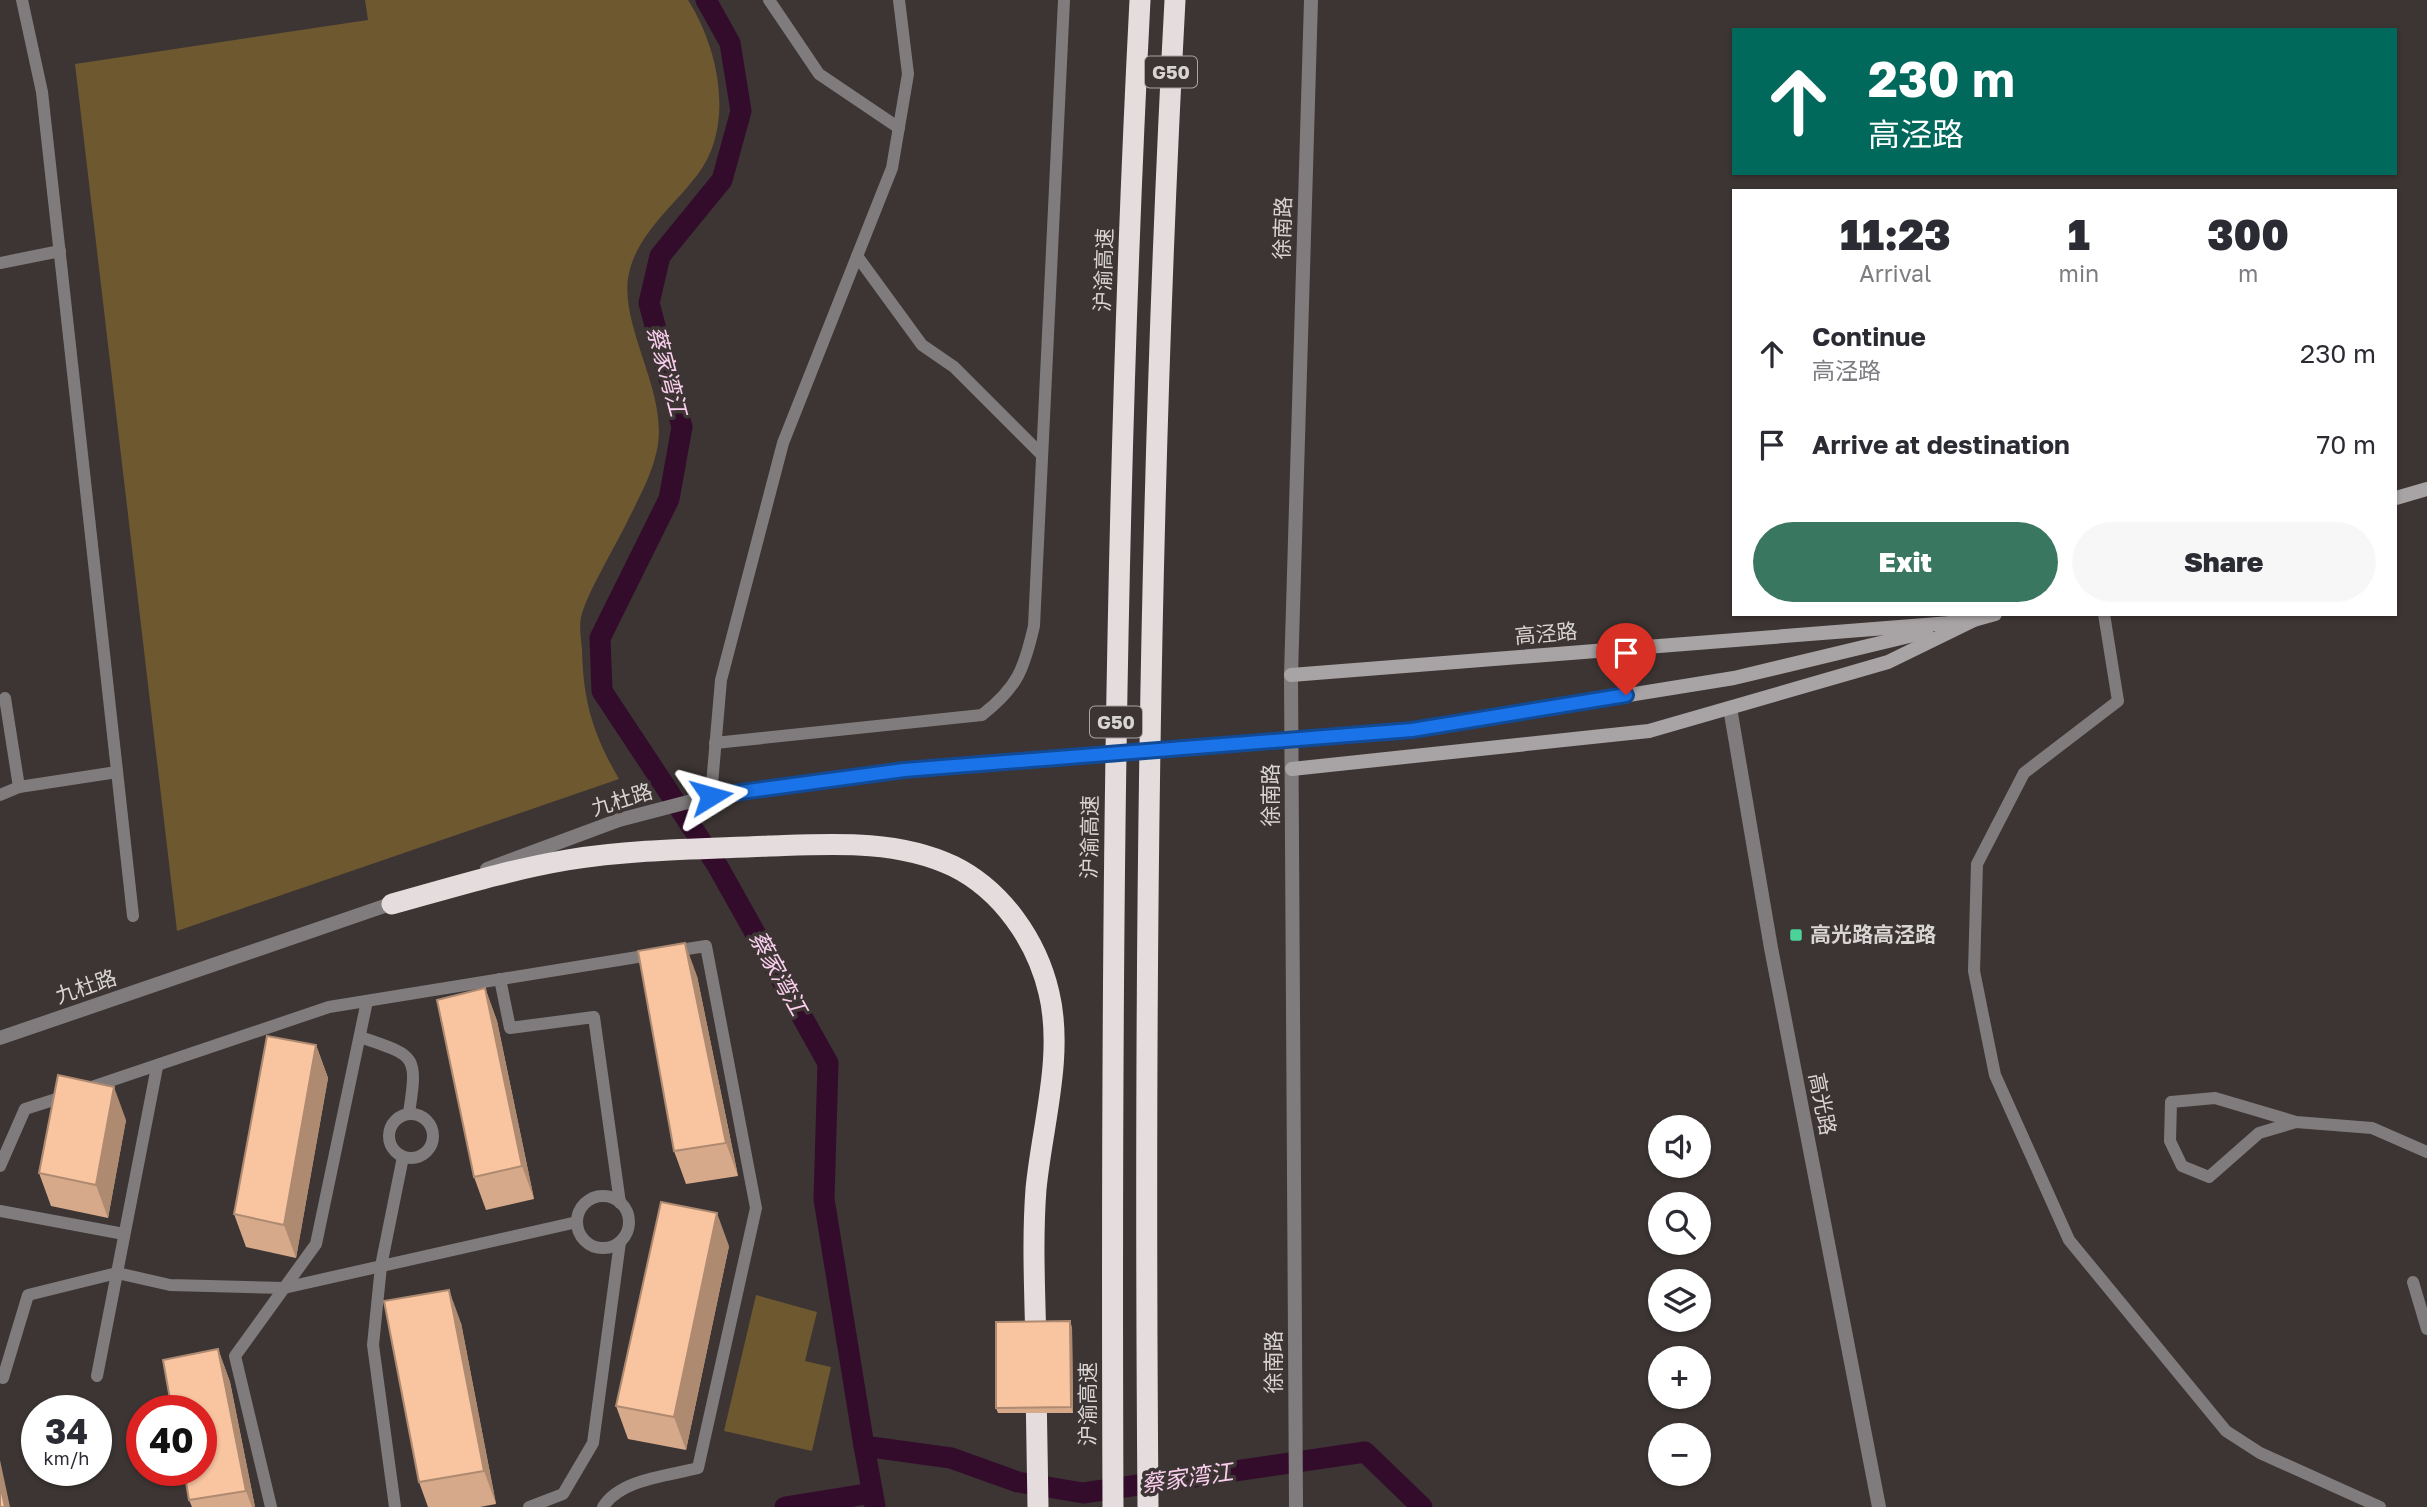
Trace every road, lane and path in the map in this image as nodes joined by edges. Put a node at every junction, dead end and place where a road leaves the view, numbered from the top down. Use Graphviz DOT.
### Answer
graph roads {
  1 [pos="22,0"];
  2 [pos="769,0"];
  3 [pos="900,0"];
  4 [pos="1064,0"];
  5 [pos="1140,0"];
  6 [pos="1176,0"];
  7 [pos="1311,0"];
  8 [pos="899,128"];
  9 [pos="60,251"];
  10 [pos="857,256"];
  11 [pos="0,263"];
  12 [pos="1042,455"];
  13 [pos="2427,489"];
  14 [pos="2397,498"];
  15 [pos="1988,616"];
  16 [pos="2104,616"];
  17 [pos="1972,621"];
  18 [pos="1291,676"];
  19 [pos="5,698"];
  20 [pos="1730,708"];
  21 [pos="1412,730"];
  22 [pos="715,743"];
  23 [pos="1292,769"];
  24 [pos="117,772"];
  25 [pos="19,787"];
  26 [pos="0,795"];
  27 [pos="711,796"];
  28 [pos="392,904"];
  29 [pos="133,916"];
  30 [pos="500,979"];
  31 [pos="367,1001"];
  32 [pos="360,1037"];
  33 [pos="0,1038"];
  34 [pos="157,1067"];
  35 [pos="409,1114"];
  36 [pos="2296,1122"];
  37 [pos="2427,1152"];
  38 [pos="403,1157"];
  39 [pos="0,1166"];
  40 [pos="620,1203"];
  41 [pos="0,1211"];
  42 [pos="577,1222"];
  43 [pos="124,1234"];
  44 [pos="620,1242"];
  45 [pos="381,1266"];
  46 [pos="117,1273"];
  47 [pos="2413,1282"];
  48 [pos="284,1288"];
  49 [pos="2427,1329"];
  50 [pos="97,1376"];
  51 [pos="4,1378"];
  52 [pos="1296,1500"];
  53 [pos="605,1503"];
  54 [pos="271,1507"];
  55 [pos="395,1507"];
  56 [pos="529,1507"];
  57 [pos="1038,1507"];
  58 [pos="1113,1507"];
  59 [pos="1148,1507"];
  60 [pos="1879,1507"];
  61 [pos="2381,1507"];
  1 -- 9 [label="lane"];
  2 -- 8 [label="lane"];
  3 -- 8 [label="lane"];
  4 -- 12 [label="lane"];
  5 -- 58 [label="highway, 沪渝高速 / G50"];
  6 -- 59 [label="highway, G50"];
  7 -- 18 [label="street, 徐南路"];
  8 -- 10 [label="lane"];
  9 -- 11 [label="lane"];
  9 -- 24 [label="lane"];
  10 -- 12 [label="lane"];
  10 -- 22 [label="lane"];
  12 -- 22 [label="lane"];
  13 -- 14 [label="main road"];
  15 -- 17 [label="main road, 高泾路"];
  16 -- 61 [label="lane"];
  17 -- 18 [label="main road, 高泾路"];
  17 -- 20 [label="main road, 高泾路"];
  17 -- 21 [label="main road, 高泾路"];
  18 -- 23 [label="street, 徐南路"];
  19 -- 25 [label="lane"];
  20 -- 23 [label="main road, 高泾路"];
  20 -- 60 [label="street, 高光路"];
  21 -- 27 [label="street, 九杜路"];
  22 -- 27 [label="lane"];
  23 -- 52 [label="street, 徐南路"];
  24 -- 25 [label="lane"];
  24 -- 29 [label="lane"];
  25 -- 26 [label="lane"];
  27 -- 28 [label="street, 九杜路"];
  28 -- 33 [label="street, 九杜路"];
  28 -- 57 [label="highway"];
  30 -- 31 [label="lane"];
  30 -- 40 [label="lane"];
  30 -- 53 [label="lane"];
  31 -- 32 [label="lane"];
  31 -- 34 [label="lane"];
  32 -- 35 [label="lane"];
  32 -- 48 [label="lane"];
  34 -- 39 [label="lane"];
  34 -- 43 [label="lane"];
  35 -- 38 [label="lane"];
  35 -- 38 [label="lane"];
  36 -- 36 [label="lane"];
  36 -- 37 [label="lane"];
  38 -- 45 [label="lane"];
  40 -- 42 [label="lane"];
  40 -- 44 [label="lane"];
  41 -- 43 [label="lane"];
  42 -- 44 [label="lane"];
  42 -- 45 [label="lane"];
  43 -- 46 [label="lane"];
  44 -- 56 [label="lane"];
  45 -- 48 [label="lane"];
  45 -- 55 [label="lane"];
  46 -- 48 [label="lane"];
  46 -- 50 [label="lane"];
  46 -- 51 [label="lane"];
  47 -- 49 [label="lane"];
  48 -- 54 [label="lane"];
}
